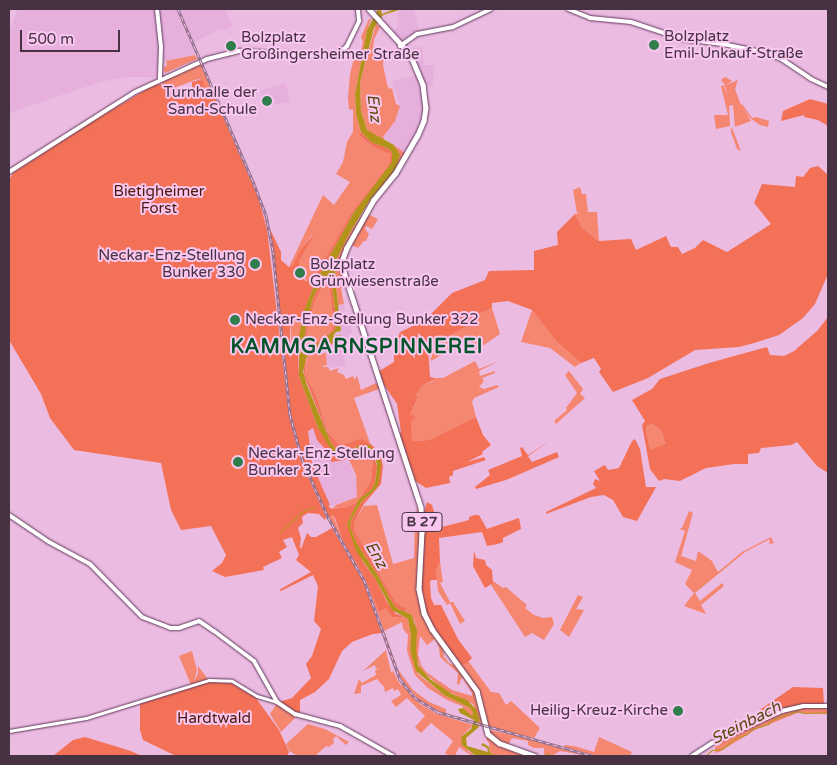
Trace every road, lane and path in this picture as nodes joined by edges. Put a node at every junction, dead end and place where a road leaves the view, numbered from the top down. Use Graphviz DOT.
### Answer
graph roads {
  1 [pos="158,9"];
  2 [pos="360,9"];
  3 [pos="367,9"];
  4 [pos="489,9"];
  5 [pos="568,9"];
  6 [pos="402,44"];
  7 [pos="160,71"];
  8 [pos="170,74"];
  9 [pos="160,79"];
  10 [pos="828,87"];
  11 [pos="9,172"];
  12 [pos="9,515"];
  13 [pos="277,702"];
  14 [pos="828,706"];
  15 [pos="9,731"];
  16 [pos="393,756"];
  17 [pos="535,756"];
  18 [pos="692,756"];
  1 -- 7 [label="main road"];
  2 -- 8 [label="main road"];
  3 -- 6 [label="main road, B 27"];
  4 -- 6 [label="main road"];
  5 -- 10 [label="main road"];
  6 -- 17 [label="main road, B 27"];
  7 -- 8 [label="main road"];
  7 -- 9 [label="main road"];
  8 -- 9 [label="main road"];
  9 -- 11 [label="main road"];
  12 -- 13 [label="main road"];
  13 -- 15 [label="street"];
  13 -- 16 [label="main road"];
  14 -- 18 [label="main road"];
}
